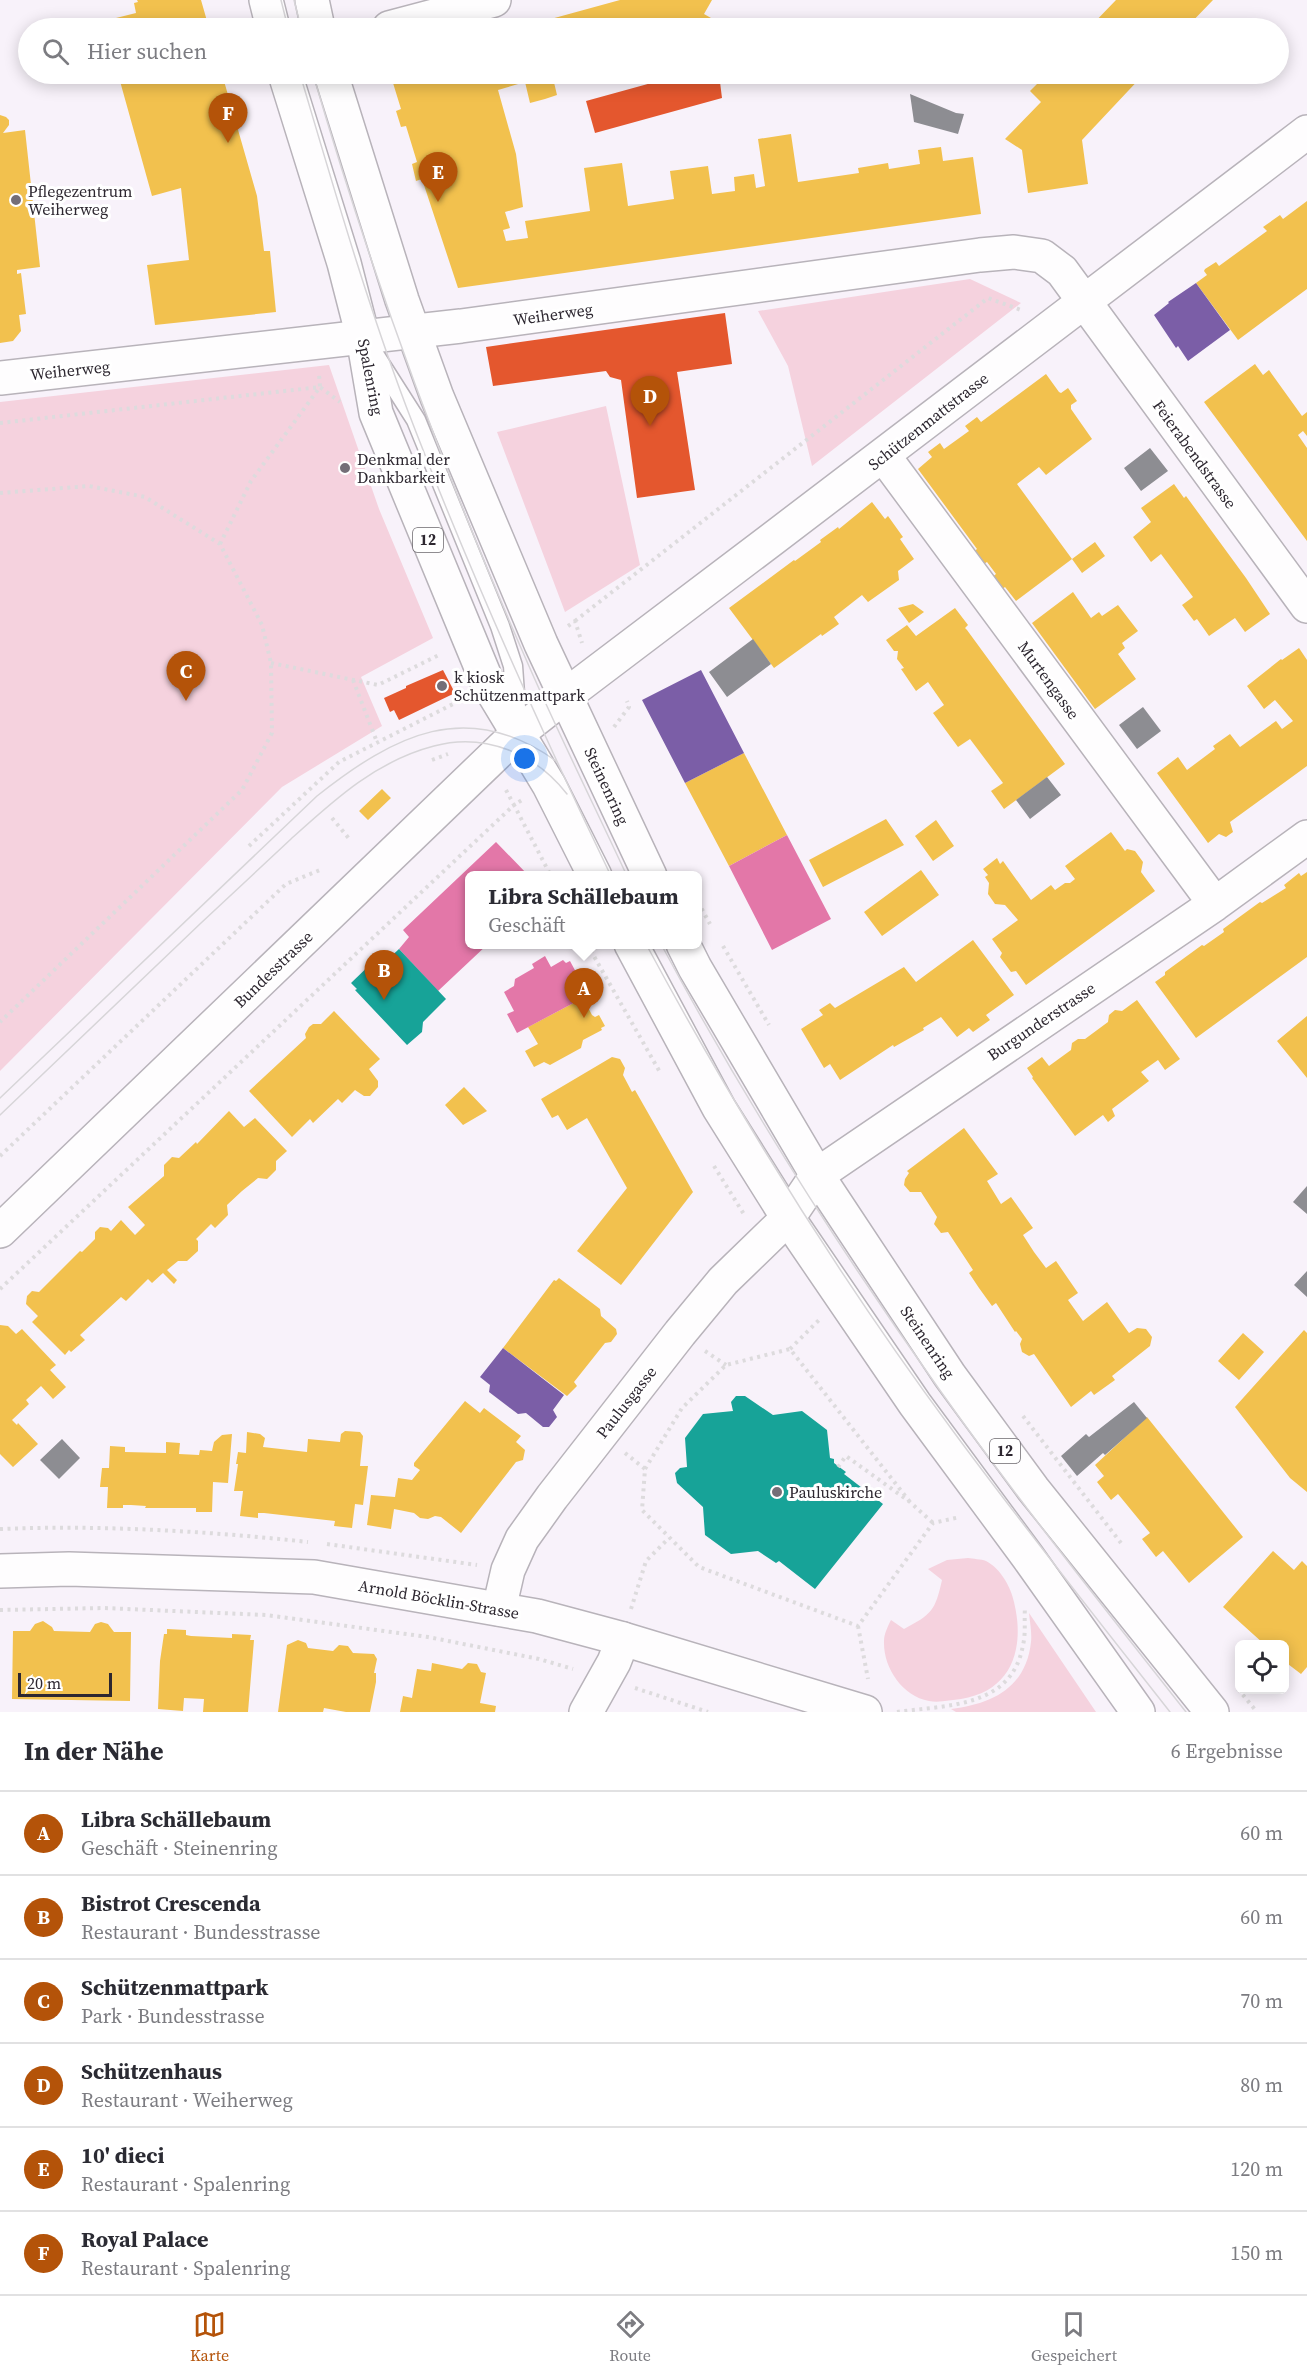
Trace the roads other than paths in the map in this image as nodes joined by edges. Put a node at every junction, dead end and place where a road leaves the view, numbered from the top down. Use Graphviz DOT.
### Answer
graph roads {
  1 [pos="266,0"];
  2 [pos="312,0"];
  3 [pos="494,0"];
  4 [pos="270,18"];
  5 [pos="316,18"];
  6 [pos="426,18"];
  7 [pos="288,84"];
  8 [pos="334,84"];
  9 [pos="1307,132"];
  10 [pos="1083,302"];
  11 [pos="412,332"];
  12 [pos="363,337"];
  13 [pos="0,378"];
  14 [pos="883,455"];
  15 [pos="1307,606"];
  16 [pos="557,702"];
  17 [pos="518,733"];
  18 [pos="1307,837"];
  19 [pos="592,871"];
  20 [pos="647,871"];
  21 [pos="1215,904"];
  22 [pos="632,949"];
  23 [pos="686,949"];
  24 [pos="817,1175"];
  25 [pos="788,1218"];
  26 [pos="0,1231"];
  27 [pos="0,1571"];
  28 [pos="499,1609"];
  29 [pos="622,1639"];
  30 [pos="586,1712"];
  31 [pos="865,1712"];
  32 [pos="1137,1712"];
  33 [pos="1212,1712"];
  1 -- 4 [label="street"];
  2 -- 5 [label="street"];
  3 -- 6 [label="street"];
  7 -- 12 [label="street, Spalenring / 12"];
  8 -- 11 [label="street"];
  9 -- 10 [label="street, Schützenmattstrasse"];
  10 -- 11 [label="street, Weiherweg"];
  10 -- 14 [label="street, Schützenmattstrasse"];
  10 -- 15 [label="street, Feierabendstrasse"];
  11 -- 12 [label="street, Weiherweg"];
  11 -- 16 [label="street"];
  12 -- 13 [label="street, Weiherweg"];
  12 -- 17 [label="street, Spalenring / 12"];
  14 -- 16 [label="street, Schützenmattstrasse"];
  14 -- 21 [label="street, Murtengasse"];
  16 -- 17 [label="street, Bundesstrasse"];
  16 -- 20 [label="street, Steinenring"];
  17 -- 19 [label="street, 12"];
  17 -- 26 [label="street, Bundesstrasse"];
  18 -- 21 [label="street, Burgunderstrasse"];
  21 -- 24 [label="street, Burgunderstrasse"];
  22 -- 25 [label="street"];
  23 -- 24 [label="street, Steinenring / 12"];
  24 -- 25 [label="street, Burgunderstrasse"];
  24 -- 33 [label="street, Steinenring / 12"];
  25 -- 28 [label="street, Paulusgasse"];
  25 -- 32 [label="street"];
  27 -- 28 [label="street, Arnold Böcklin-Strasse"];
  28 -- 29 [label="street, Arnold Böcklin-Strasse"];
  29 -- 30 [label="street"];
  29 -- 31 [label="street, Arnold Böcklin-Strasse"];
}
